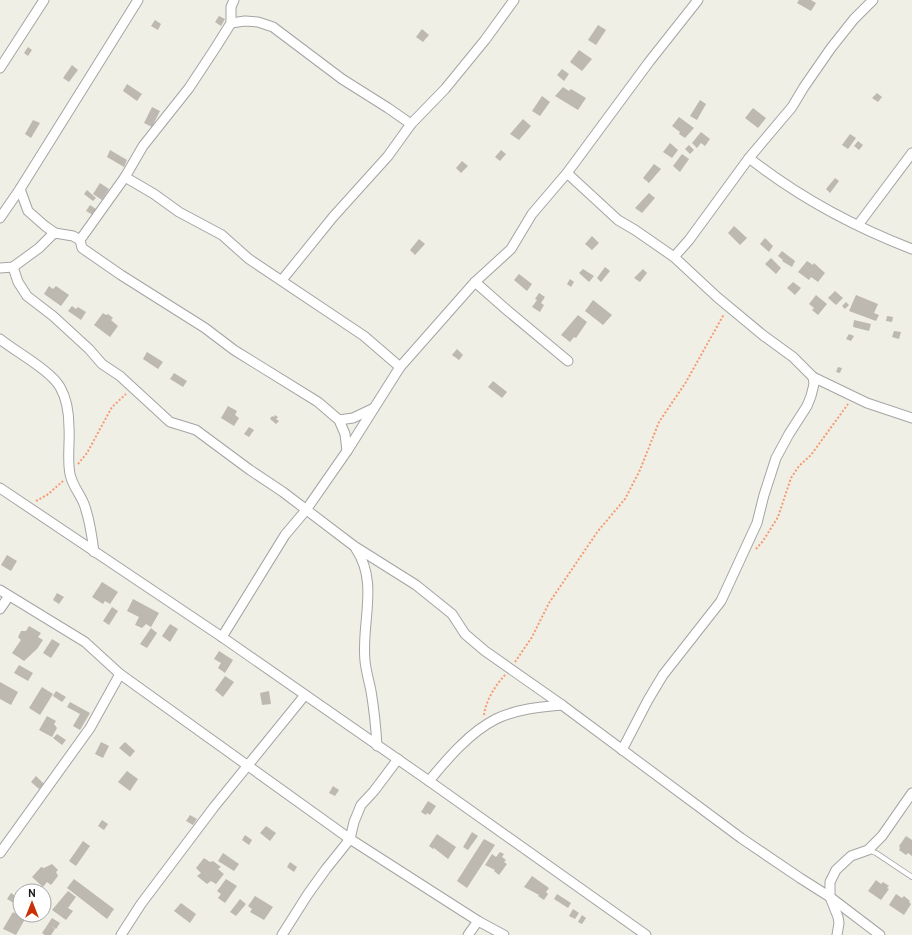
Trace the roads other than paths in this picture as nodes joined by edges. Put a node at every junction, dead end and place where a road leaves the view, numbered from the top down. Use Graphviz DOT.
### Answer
graph roads {
  1 [pos="44,0"];
  2 [pos="138,0"];
  3 [pos="234,0"];
  4 [pos="698,0"];
  5 [pos="873,0"];
  6 [pos="512,1"];
  7 [pos="231,23"];
  8 [pos="0,68"];
  9 [pos="411,124"];
  10 [pos="912,153"];
  11 [pos="749,158"];
  12 [pos="567,173"];
  13 [pos="125,177"];
  14 [pos="20,189"];
  15 [pos="0,218"];
  16 [pos="858,225"];
  17 [pos="56,233"];
  18 [pos="80,240"];
  19 [pos="912,249"];
  20 [pos="674,257"];
  21 [pos="13,267"];
  22 [pos="0,268"];
  23 [pos="282,280"];
  24 [pos="475,282"];
  25 [pos="0,340"];
  26 [pos="568,361"];
  27 [pos="400,367"];
  28 [pos="813,377"];
  29 [pos="833,388"];
  30 [pos="812,396"];
  31 [pos="374,408"];
  32 [pos="912,418"];
  33 [pos="340,420"];
  34 [pos="347,450"];
  35 [pos="0,488"];
  36 [pos="306,510"];
  37 [pos="354,546"];
  38 [pos="94,552"];
  39 [pos="0,590"];
  40 [pos="9,596"];
  41 [pos="0,609"];
  42 [pos="222,637"];
  43 [pos="120,674"];
  44 [pos="305,695"];
  45 [pos="562,705"];
  46 [pos="377,746"];
  47 [pos="622,750"];
  48 [pos="398,760"];
  49 [pos="247,765"];
  50 [pos="429,781"];
  51 [pos="912,793"];
  52 [pos="350,839"];
  53 [pos="868,850"];
  54 [pos="0,854"];
  55 [pos="912,877"];
  56 [pos="830,897"];
  57 [pos="478,921"];
  58 [pos="121,935"];
  59 [pos="282,935"];
  60 [pos="468,935"];
  61 [pos="504,935"];
  62 [pos="646,935"];
  63 [pos="837,935"];
  64 [pos="880,935"];
  1 -- 8 [label="street"];
  2 -- 14 [label="street"];
  3 -- 7 [label="street"];
  4 -- 12 [label="street"];
  5 -- 11 [label="street"];
  6 -- 9 [label="street"];
  7 -- 9 [label="street"];
  7 -- 13 [label="street"];
  9 -- 23 [label="street"];
  10 -- 16 [label="street"];
  11 -- 16 [label="street"];
  11 -- 20 [label="street"];
  12 -- 20 [label="street"];
  12 -- 24 [label="street"];
  13 -- 18 [label="street"];
  13 -- 23 [label="street"];
  14 -- 15 [label="street"];
  14 -- 17 [label="street"];
  16 -- 19 [label="street"];
  17 -- 18 [label="street"];
  17 -- 21 [label="street"];
  18 -- 33 [label="street"];
  20 -- 28 [label="street"];
  21 -- 22 [label="street"];
  21 -- 36 [label="street"];
  23 -- 27 [label="street"];
  24 -- 26 [label="street"];
  24 -- 27 [label="street"];
  25 -- 38 [label="street"];
  27 -- 31 [label="street"];
  28 -- 29 [label="street"];
  28 -- 30 [label="street"];
  29 -- 30 [label="street"];
  29 -- 32 [label="street"];
  30 -- 47 [label="street"];
  31 -- 33 [label="street"];
  31 -- 34 [label="street"];
  33 -- 34 [label="street"];
  34 -- 36 [label="street"];
  35 -- 38 [label="street"];
  36 -- 37 [label="street"];
  36 -- 42 [label="street"];
  37 -- 45 [label="street"];
  37 -- 46 [label="street"];
  38 -- 42 [label="street"];
  39 -- 40 [label="street"];
  40 -- 41 [label="street"];
  40 -- 43 [label="street"];
  42 -- 44 [label="street"];
  43 -- 49 [label="street"];
  43 -- 54 [label="street"];
  44 -- 46 [label="street"];
  44 -- 49 [label="street"];
  45 -- 47 [label="street"];
  45 -- 50 [label="street"];
  46 -- 48 [label="street"];
  47 -- 56 [label="street"];
  48 -- 50 [label="street"];
  48 -- 52 [label="street"];
  49 -- 52 [label="street"];
  49 -- 58 [label="street"];
  50 -- 62 [label="street"];
  51 -- 53 [label="street"];
  52 -- 57 [label="street"];
  52 -- 59 [label="street"];
  53 -- 55 [label="lane"];
  53 -- 56 [label="street"];
  56 -- 63 [label="street"];
  56 -- 64 [label="street"];
  57 -- 60 [label="street"];
  57 -- 61 [label="street"];
}
